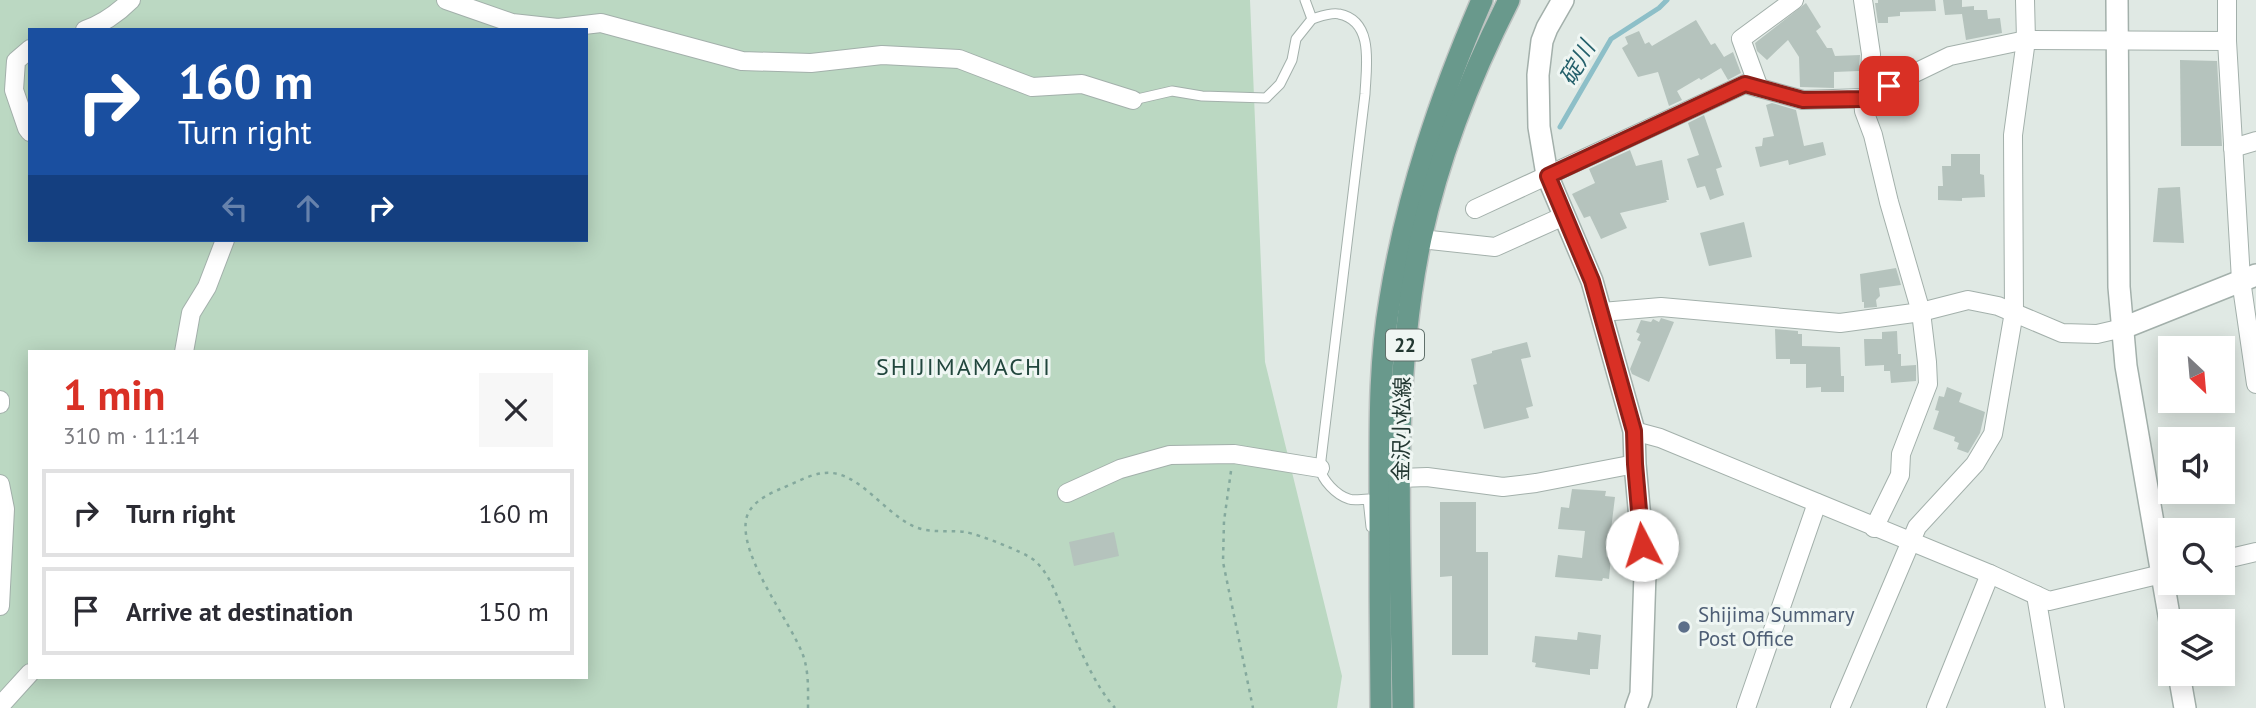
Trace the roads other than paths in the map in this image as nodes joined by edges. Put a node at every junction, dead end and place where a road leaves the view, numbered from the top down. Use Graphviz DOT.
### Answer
graph roads {
  1 [pos="131,0"];
  2 [pos="446,0"];
  3 [pos="1305,0"];
  4 [pos="1482,0"];
  5 [pos="1509,0"];
  6 [pos="1563,0"];
  7 [pos="1794,0"];
  8 [pos="1863,0"];
  9 [pos="2025,0"];
  10 [pos="2117,0"];
  11 [pos="2227,0"];
  12 [pos="1312,19"];
  13 [pos="90,28"];
  14 [pos="2117,39"];
  15 [pos="2026,40"];
  16 [pos="2227,41"];
  17 [pos="28,51"];
  18 [pos="1759,88"];
  19 [pos="1866,97"];
  20 [pos="1133,100"];
  21 [pos="28,129"];
  22 [pos="2256,141"];
  23 [pos="2233,148"];
  24 [pos="1548,176"];
  25 [pos="1475,209"];
  26 [pos="1564,216"];
  27 [pos="1421,239"];
  28 [pos="224,242"];
  29 [pos="2248,277"];
  30 [pos="1602,312"];
  31 [pos="1922,312"];
  32 [pos="2014,312"];
  33 [pos="2123,328"];
  34 [pos="184,350"];
  35 [pos="2256,384"];
  36 [pos="1634,431"];
  37 [pos="1635,464"];
  38 [pos="1320,468"];
  39 [pos="1400,478"];
  40 [pos="0,484"];
  41 [pos="1067,494"];
  42 [pos="1817,503"];
  43 [pos="1874,528"];
  44 [pos="2158,532"];
  45 [pos="1909,542"];
  46 [pos="2256,552"];
  47 [pos="2235,557"];
  48 [pos="1990,574"];
  49 [pos="2158,575"];
  50 [pos="2036,595"];
  51 [pos="0,606"];
  52 [pos="1380,609"];
  53 [pos="28,675"];
  54 [pos="2181,686"];
  55 [pos="0,706"];
  56 [pos="1381,708"];
  57 [pos="1403,708"];
  58 [pos="1636,708"];
  59 [pos="1746,708"];
  60 [pos="1840,708"];
  61 [pos="1936,708"];
  62 [pos="2055,708"];
  63 [pos="2185,708"];
  1 -- 13 [label="street"];
  2 -- 20 [label="street"];
  3 -- 12 [label="lane"];
  4 -- 52 [label="main road, 金沢小松線 / 22"];
  5 -- 27 [label="main road, 金沢小松線 / 22"];
  6 -- 24 [label="street"];
  7 -- 18 [label="street"];
  8 -- 19 [label="street"];
  9 -- 15 [label="street"];
  10 -- 14 [label="street"];
  11 -- 16 [label="street"];
  12 -- 20 [label="lane"];
  12 -- 38 [label="lane"];
  14 -- 15 [label="street"];
  14 -- 16 [label="street"];
  14 -- 33 [label="street"];
  15 -- 19 [label="street"];
  15 -- 32 [label="street"];
  16 -- 23 [label="street"];
  17 -- 21 [label="street"];
  18 -- 19 [label="street"];
  18 -- 24 [label="street"];
  19 -- 31 [label="street"];
  22 -- 23 [label="street"];
  23 -- 29 [label="street"];
  24 -- 25 [label="street"];
  24 -- 26 [label="street"];
  26 -- 27 [label="street"];
  26 -- 30 [label="street"];
  27 -- 39 [label="main road, 金沢小松線 / 22"];
  28 -- 34 [label="street"];
  29 -- 33 [label="street"];
  29 -- 35 [label="street"];
  30 -- 31 [label="street"];
  30 -- 36 [label="street"];
  31 -- 32 [label="street"];
  31 -- 43 [label="street"];
  32 -- 33 [label="street"];
  32 -- 45 [label="street"];
  33 -- 44 [label="street"];
  36 -- 37 [label="street"];
  36 -- 42 [label="street"];
  37 -- 39 [label="street"];
  37 -- 58 [label="street"];
  38 -- 41 [label="street"];
  38 -- 52 [label="lane"];
  39 -- 57 [label="main road, 金沢小松線 / 22"];
  40 -- 51 [label="street"];
  42 -- 43 [label="street"];
  42 -- 59 [label="street"];
  43 -- 45 [label="street"];
  45 -- 48 [label="street"];
  45 -- 60 [label="street"];
  46 -- 47 [label="street"];
  48 -- 50 [label="street"];
  48 -- 61 [label="street"];
  49 -- 50 [label="street"];
  50 -- 62 [label="street"];
  52 -- 56 [label="main road, 金沢小松線 / 22"];
  53 -- 55 [label="street"];
  54 -- 63 [label="street"];
}
